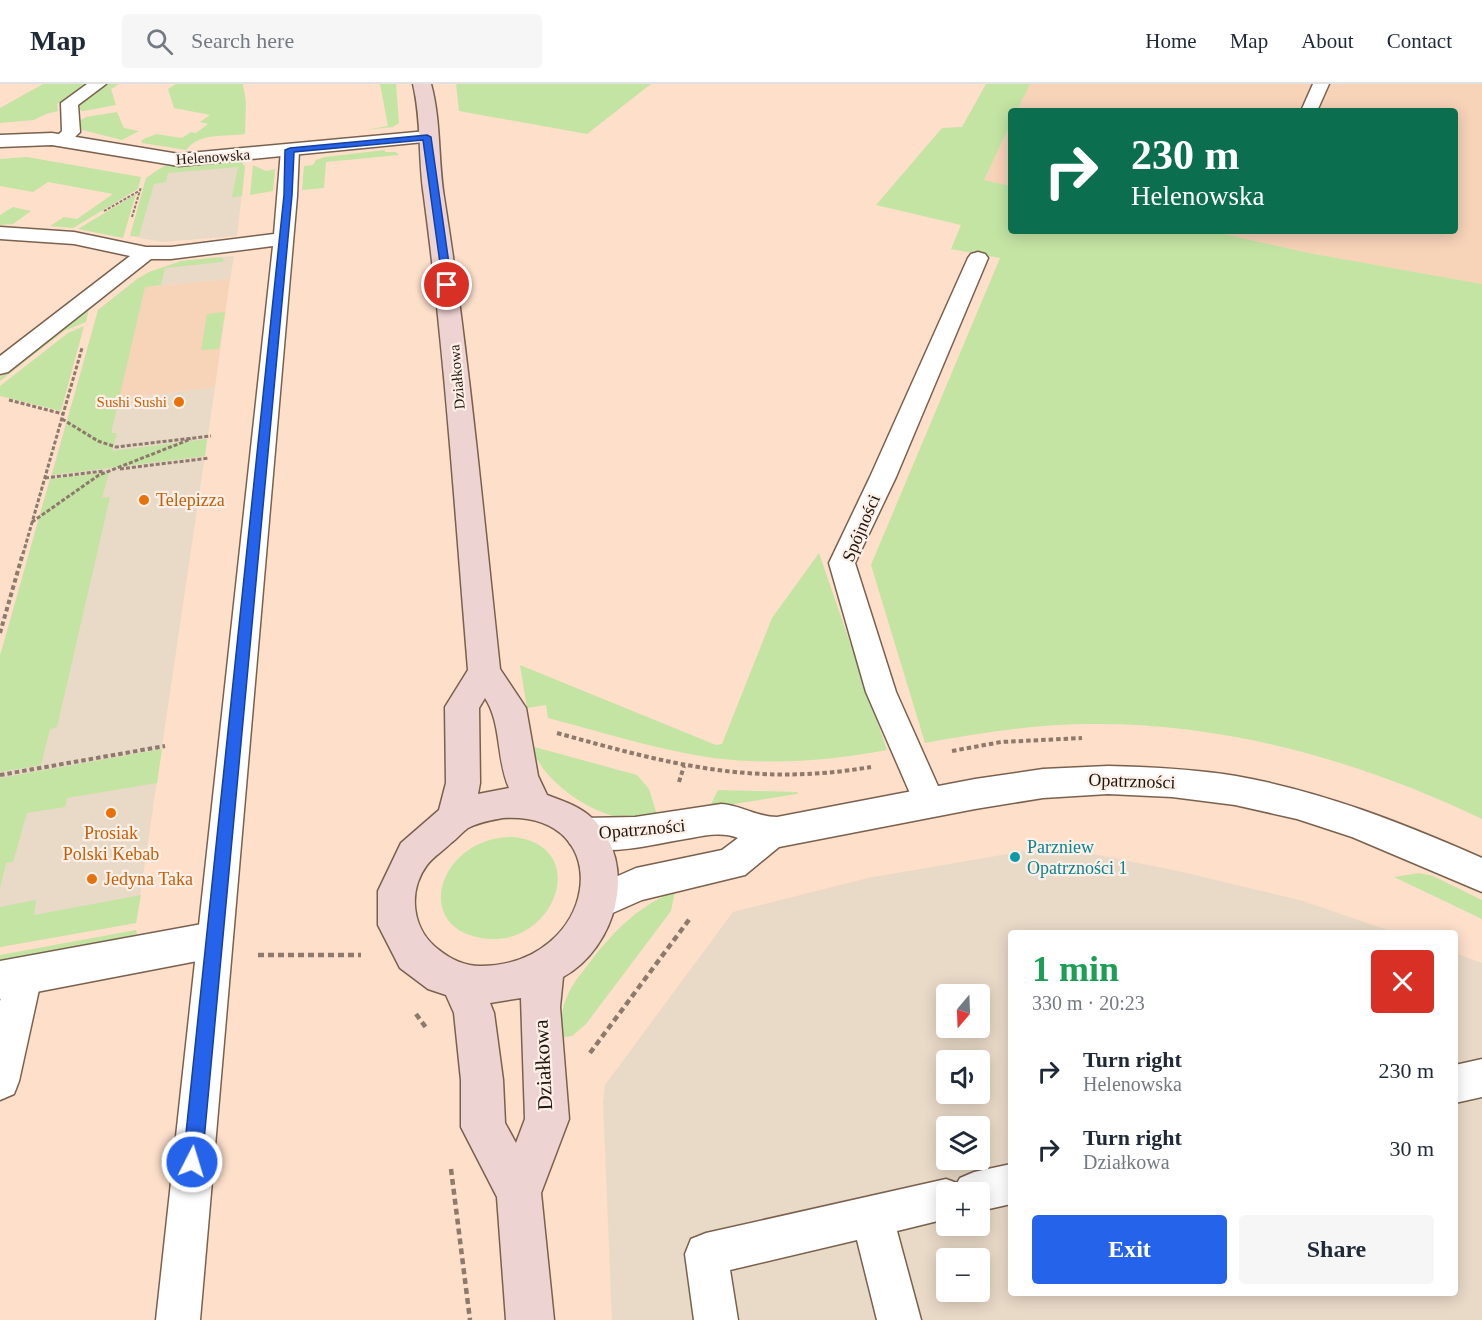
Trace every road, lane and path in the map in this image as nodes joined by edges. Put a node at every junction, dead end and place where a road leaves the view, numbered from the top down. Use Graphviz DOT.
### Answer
graph roads {
  1 [pos="98,84"];
  2 [pos="422,84"];
  3 [pos="1320,84"];
  4 [pos="1310,108"];
  5 [pos="427,137"];
  6 [pos="62,140"];
  7 [pos="0,141"];
  8 [pos="290,150"];
  9 [pos="142,184"];
  10 [pos="132,219"];
  11 [pos="0,233"];
  12 [pos="283,239"];
  13 [pos="147,253"];
  14 [pos="978,258"];
  15 [pos="83,346"];
  16 [pos="0,368"];
  17 [pos="0,398"];
  18 [pos="63,414"];
  19 [pos="62,419"];
  20 [pos="212,436"];
  21 [pos="192,439"];
  22 [pos="209,458"];
  23 [pos="108,470"];
  24 [pos="45,478"];
  25 [pos="32,522"];
  26 [pos="0,633"];
  27 [pos="484,671"];
  28 [pos="554,732"];
  29 [pos="165,746"];
  30 [pos="684,766"];
  31 [pos="0,775"];
  32 [pos="930,804"];
  33 [pos="534,805"];
  34 [pos="455,818"];
  35 [pos="771,832"];
  36 [pos="583,833"];
  37 [pos="1482,876"];
  38 [pos="599,903"];
  39 [pos="697,908"];
  40 [pos="213,947"];
  41 [pos="361,955"];
  42 [pos="544,969"];
  43 [pos="12,978"];
  44 [pos="461,983"];
  45 [pos="586,1058"];
  46 [pos="1482,1078"];
  47 [pos="0,1081"];
  48 [pos="1458,1083"];
  49 [pos="450,1163"];
  50 [pos="1008,1185"];
  51 [pos="990,1189"];
  52 [pos="519,1193"];
  53 [pos="936,1201"];
  54 [pos="872,1215"];
  55 [pos="178,1320"];
  56 [pos="470,1320"];
  57 [pos="531,1320"];
  58 [pos="716,1320"];
  59 [pos="899,1320"];
  1 -- 6 [label="lane"];
  2 -- 5 [label="street, Działkowa"];
  3 -- 4 [label="lane"];
  5 -- 8 [label="street, Helenowska"];
  5 -- 27 [label="street, Działkowa"];
  6 -- 7 [label="street, Helenowska"];
  6 -- 8 [label="street, Helenowska"];
  8 -- 12 [label="lane"];
  9 -- 10 [label="path"];
  11 -- 13 [label="lane"];
  12 -- 13 [label="lane"];
  12 -- 40 [label="lane"];
  13 -- 16 [label="lane"];
  14 -- 32 [label="lane, Spójności"];
  15 -- 18 [label="path"];
  17 -- 18 [label="path"];
  18 -- 19 [label="path"];
  19 -- 21 [label="path"];
  19 -- 24 [label="path"];
  20 -- 21 [label="path"];
  21 -- 23 [label="path"];
  22 -- 23 [label="path"];
  23 -- 24 [label="path"];
  23 -- 25 [label="path"];
  24 -- 25 [label="path"];
  25 -- 26 [label="path"];
  27 -- 33 [label="street, Działkowa"];
  27 -- 34 [label="street"];
  28 -- 30 [label="path"];
  29 -- 31 [label="path"];
  32 -- 35 [label="street, Opatrzności"];
  32 -- 37 [label="street, Opatrzności"];
  33 -- 34 [label="street"];
  33 -- 36 [label="street"];
  34 -- 44 [label="street"];
  35 -- 36 [label="street, Opatrzności"];
  35 -- 38 [label="street, Opatrzności"];
  36 -- 38 [label="street"];
  38 -- 42 [label="street"];
  39 -- 45 [label="path"];
  40 -- 41 [label="path"];
  40 -- 43 [label="street"];
  40 -- 55 [label="lane"];
  42 -- 44 [label="street"];
  42 -- 52 [label="street, Działkowa"];
  43 -- 47 [label="lane"];
  44 -- 52 [label="street, Działkowa"];
  46 -- 48 [label="lane"];
  49 -- 56 [label="path"];
  50 -- 51 [label="lane"];
  52 -- 57 [label="street, Działkowa"];
  53 -- 54 [label="lane"];
  54 -- 58 [label="lane"];
  54 -- 59 [label="lane"];
}
